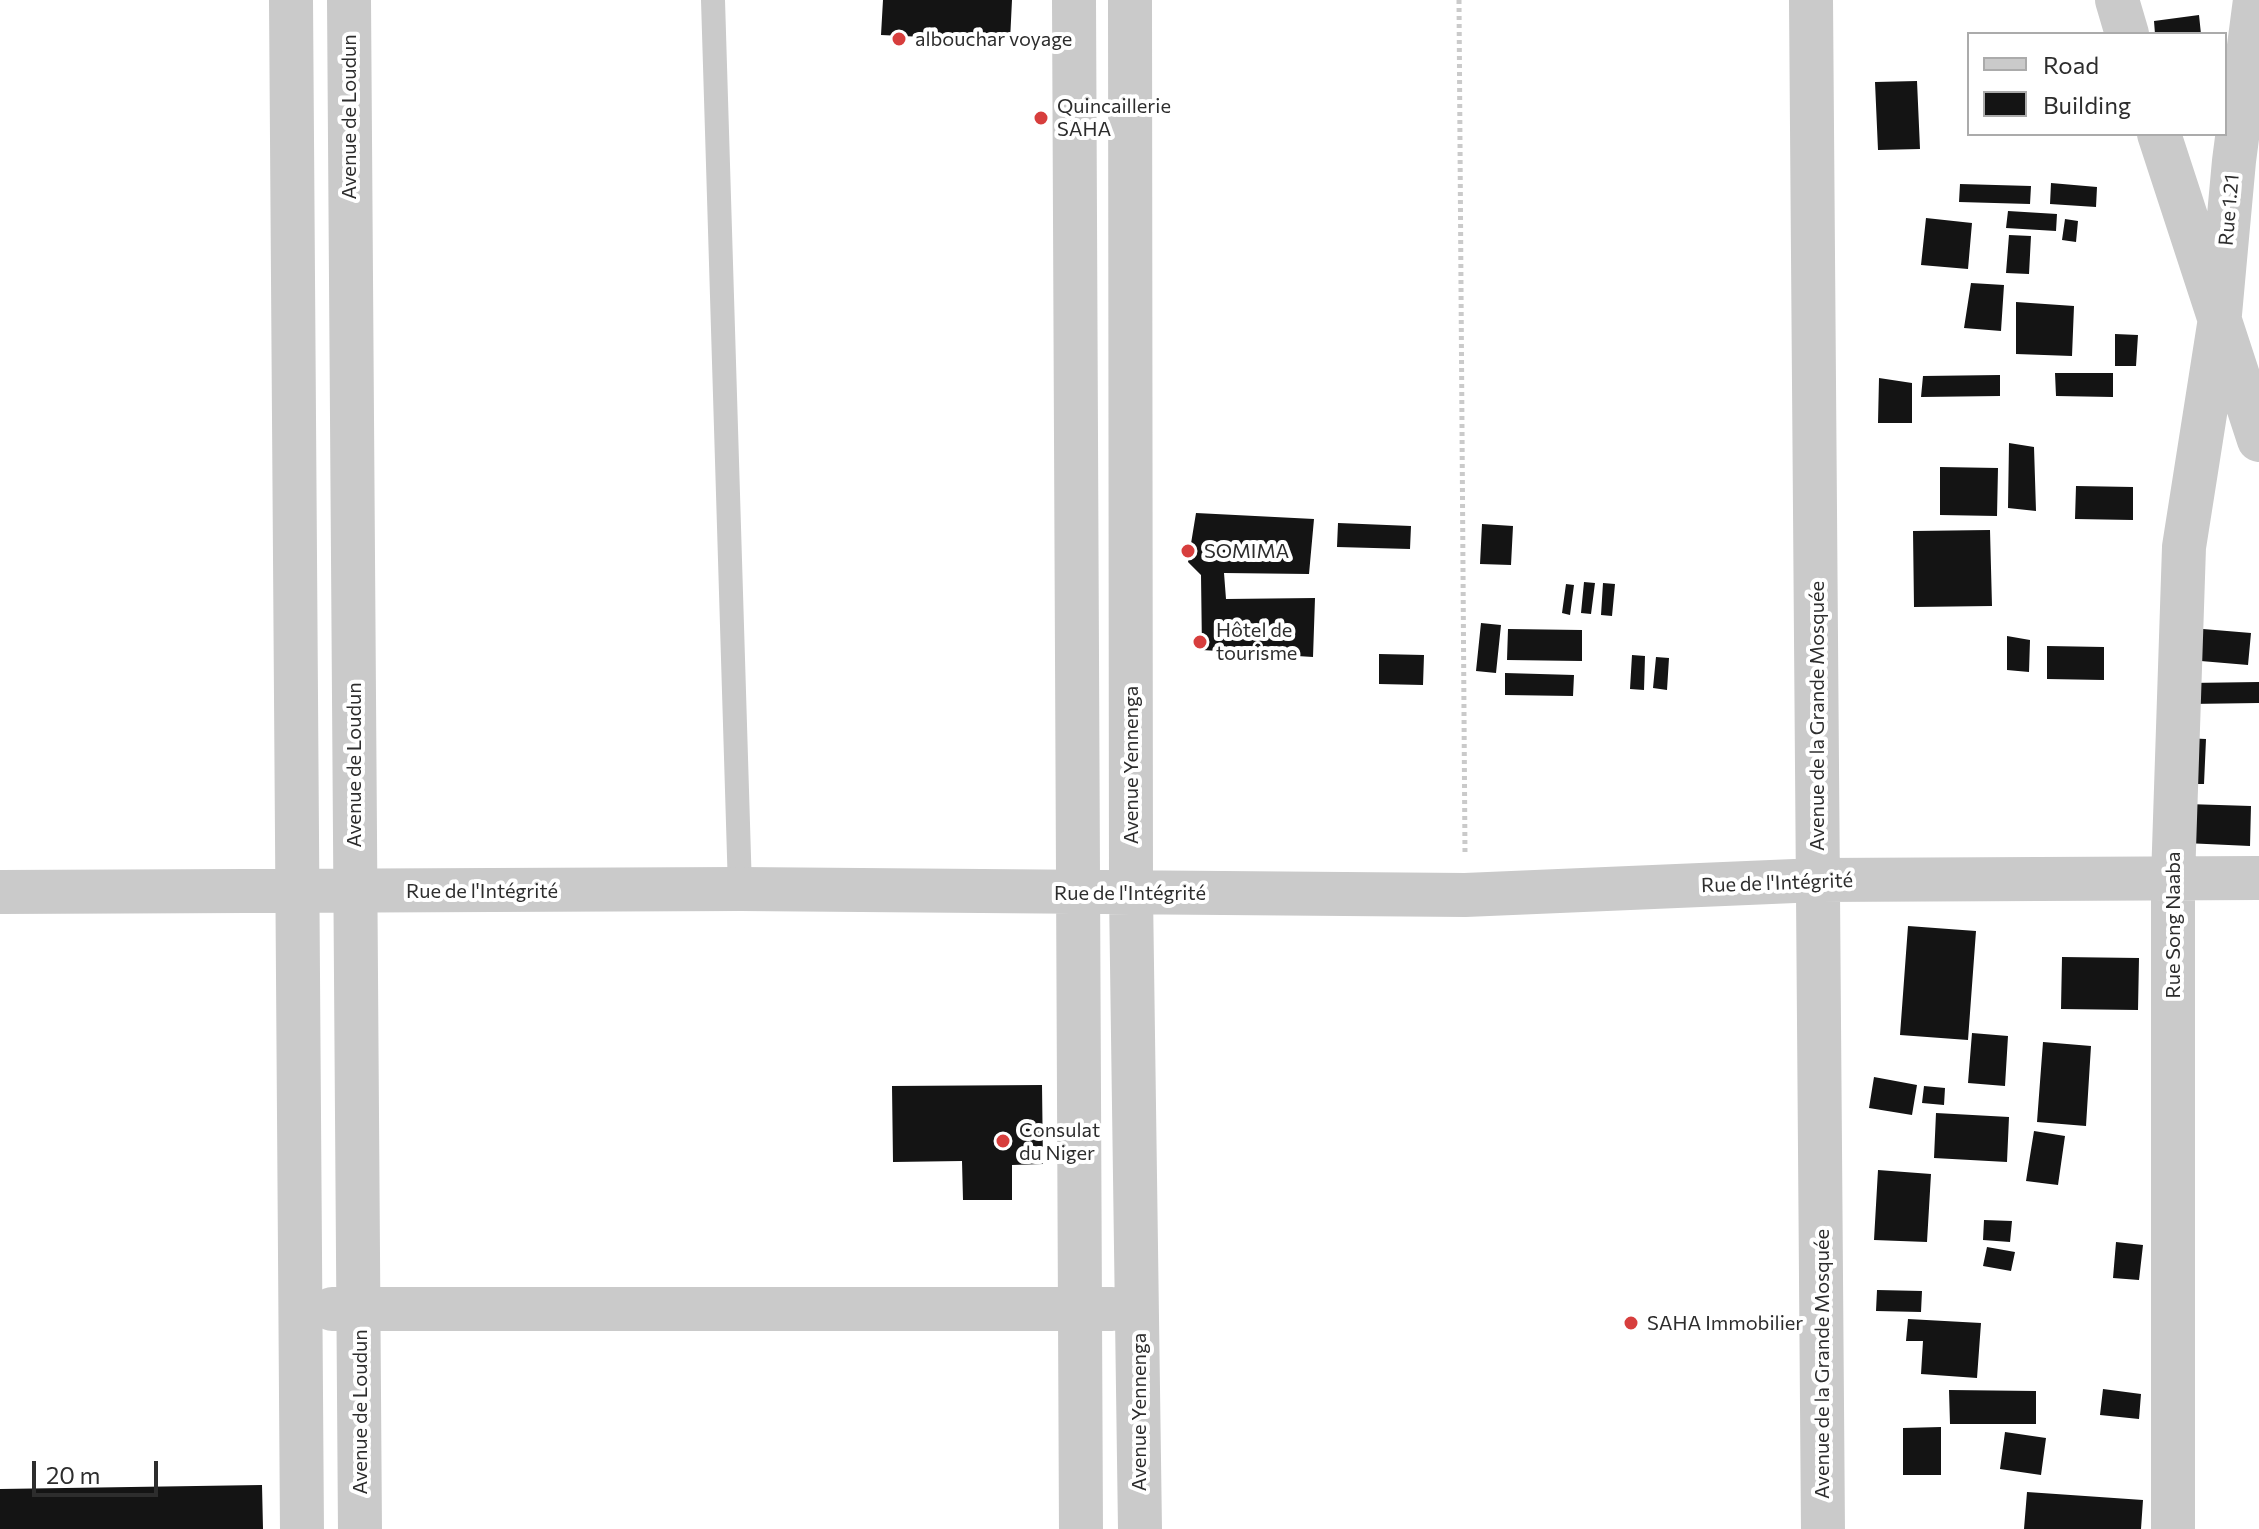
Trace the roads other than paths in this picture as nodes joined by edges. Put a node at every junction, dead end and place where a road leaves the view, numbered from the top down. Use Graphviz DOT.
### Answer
graph roads {
  1 [pos="291,0"];
  2 [pos="349,0"];
  3 [pos="713,0"];
  4 [pos="1074,0"];
  5 [pos="1130,0"];
  6 [pos="1811,0"];
  7 [pos="2117,0"];
  8 [pos="2255,0"];
  9 [pos="2126,32"];
  10 [pos="2160,136"];
  11 [pos="2237,350"];
  12 [pos="2259,440"];
  13 [pos="297,687"];
  14 [pos="354,689"];
  15 [pos="2259,878"];
  16 [pos="2173,879"];
  17 [pos="1818,880"];
  18 [pos="740,889"];
  19 [pos="0,892"];
  20 [pos="298,892"];
  21 [pos="354,892"];
  22 [pos="1076,893"];
  23 [pos="1131,894"];
  24 [pos="1081,1307"];
  25 [pos="302,1309"];
  26 [pos="360,1309"];
  27 [pos="1138,1310"];
  28 [pos="302,1529"];
  29 [pos="360,1529"];
  30 [pos="1081,1529"];
  31 [pos="1140,1529"];
  32 [pos="1823,1529"];
  33 [pos="2173,1529"];
  1 -- 13 [label="street"];
  2 -- 14 [label="street, Avenue de Loudun"];
  3 -- 18 [label="lane"];
  4 -- 22 [label="street"];
  5 -- 23 [label="street, Avenue Yennenga"];
  6 -- 17 [label="street, Avenue de la Grande Mosquée"];
  7 -- 9 [label="street"];
  8 -- 11 [label="street, Rue 1.21"];
  10 -- 11 [label="street"];
  11 -- 12 [label="street"];
  11 -- 16 [label="street, Rue Song Naaba"];
  13 -- 14 [label="street"];
  13 -- 20 [label="street"];
  14 -- 21 [label="street, Avenue de Loudun"];
  15 -- 16 [label="street, Rue de l'Intégrité"];
  16 -- 17 [label="street, Rue de l'Intégrité"];
  16 -- 33 [label="street, Rue Song Naaba"];
  17 -- 23 [label="street, Rue de l'Intégrité"];
  17 -- 32 [label="street, Avenue de la Grande Mosquée"];
  18 -- 21 [label="street, Rue de l'Intégrité"];
  18 -- 22 [label="street, Rue de l'Intégrité"];
  19 -- 20 [label="street, Rue de l'Intégrité"];
  20 -- 21 [label="street, Rue de l'Intégrité"];
  20 -- 25 [label="street"];
  21 -- 26 [label="street, Avenue de Loudun"];
  22 -- 23 [label="street, Rue de l'Intégrité"];
  22 -- 24 [label="street"];
  23 -- 27 [label="street, Avenue Yennenga"];
  24 -- 26 [label="street"];
  24 -- 27 [label="street"];
  24 -- 30 [label="street"];
  25 -- 26 [label="street"];
  25 -- 28 [label="street"];
  26 -- 29 [label="street, Avenue de Loudun"];
  27 -- 31 [label="street, Avenue Yennenga"];
}
